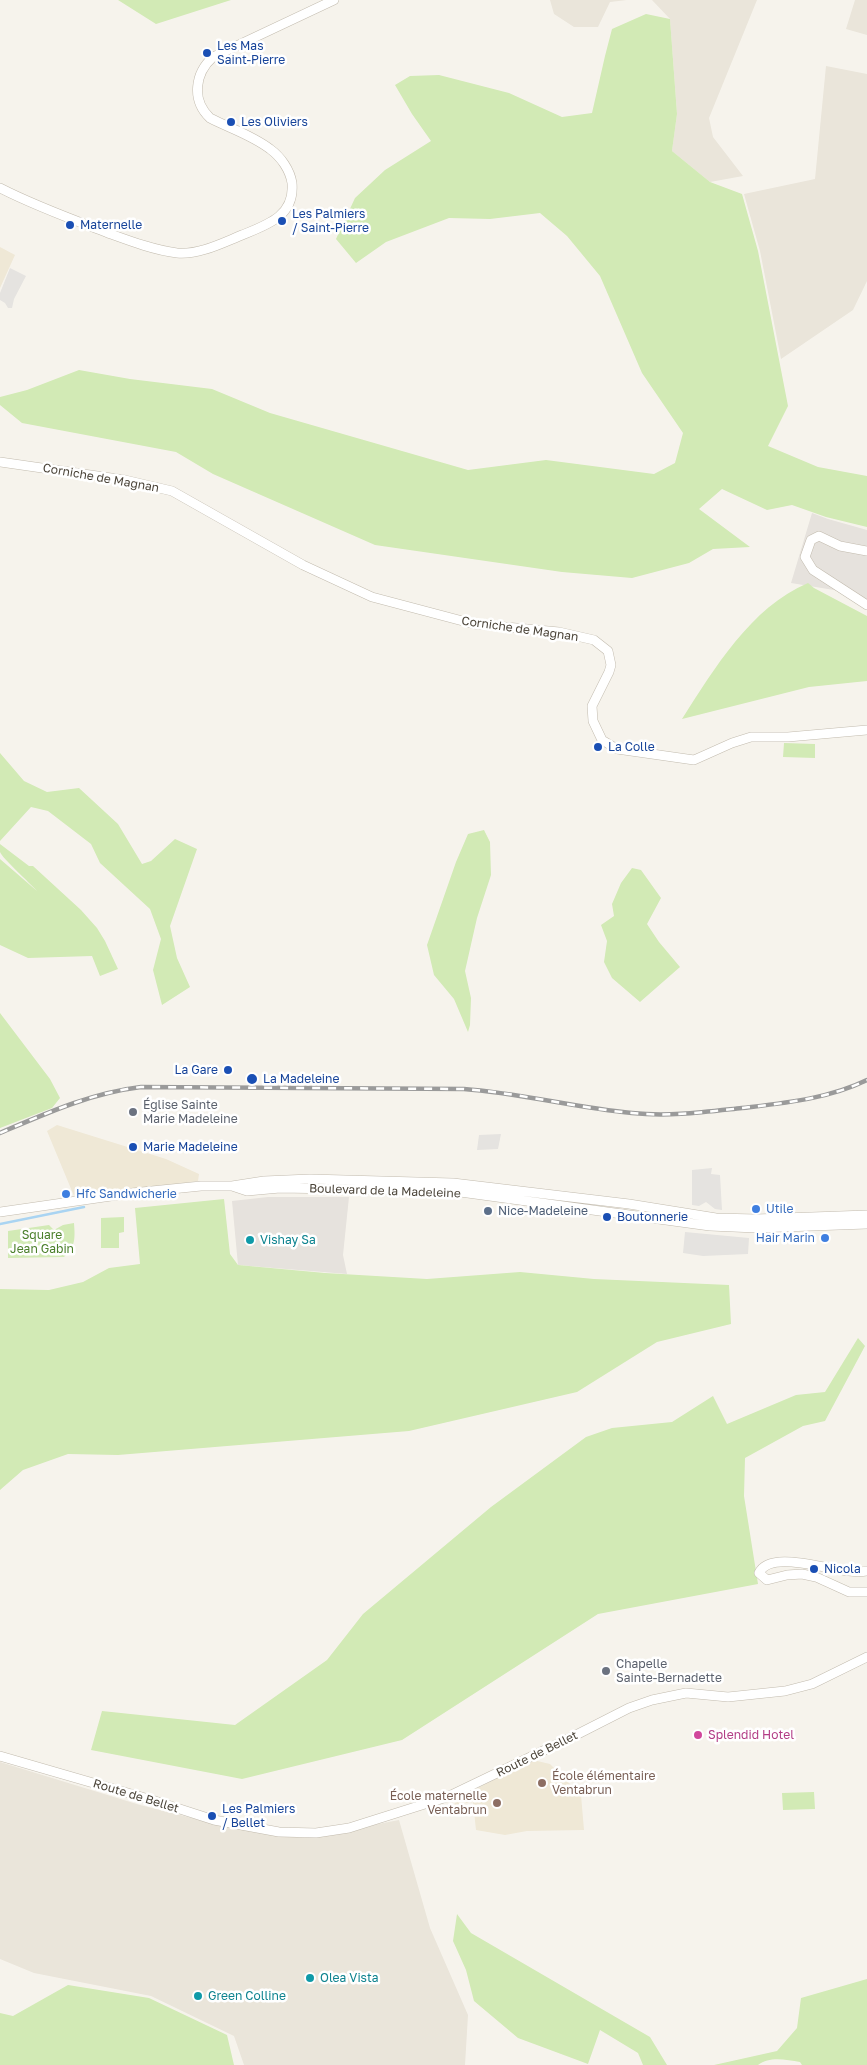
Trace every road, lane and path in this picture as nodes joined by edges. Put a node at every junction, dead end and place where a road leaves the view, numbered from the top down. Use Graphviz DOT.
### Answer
graph roads {
  1 [pos="334,0"];
  2 [pos="0,188"];
  3 [pos="0,462"];
  4 [pos="867,551"];
  5 [pos="867,605"];
  6 [pos="867,730"];
  7 [pos="232,1186"];
  8 [pos="0,1212"];
  9 [pos="867,1215"];
  10 [pos="867,1224"];
  11 [pos="867,1570"];
  12 [pos="867,1592"];
  13 [pos="867,1657"];
  14 [pos="0,1756"];
  1 -- 2 [label="street"];
  3 -- 6 [label="street, Corniche de Magnan"];
  4 -- 5 [label="street"];
  7 -- 8 [label="street, Boulevard de la Madeleine"];
  7 -- 9 [label="street, Boulevard de la Madeleine"];
  7 -- 10 [label="street, Boulevard de la Madeleine"];
  11 -- 12 [label="street"];
  13 -- 14 [label="street, Route de Bellet"];
}
